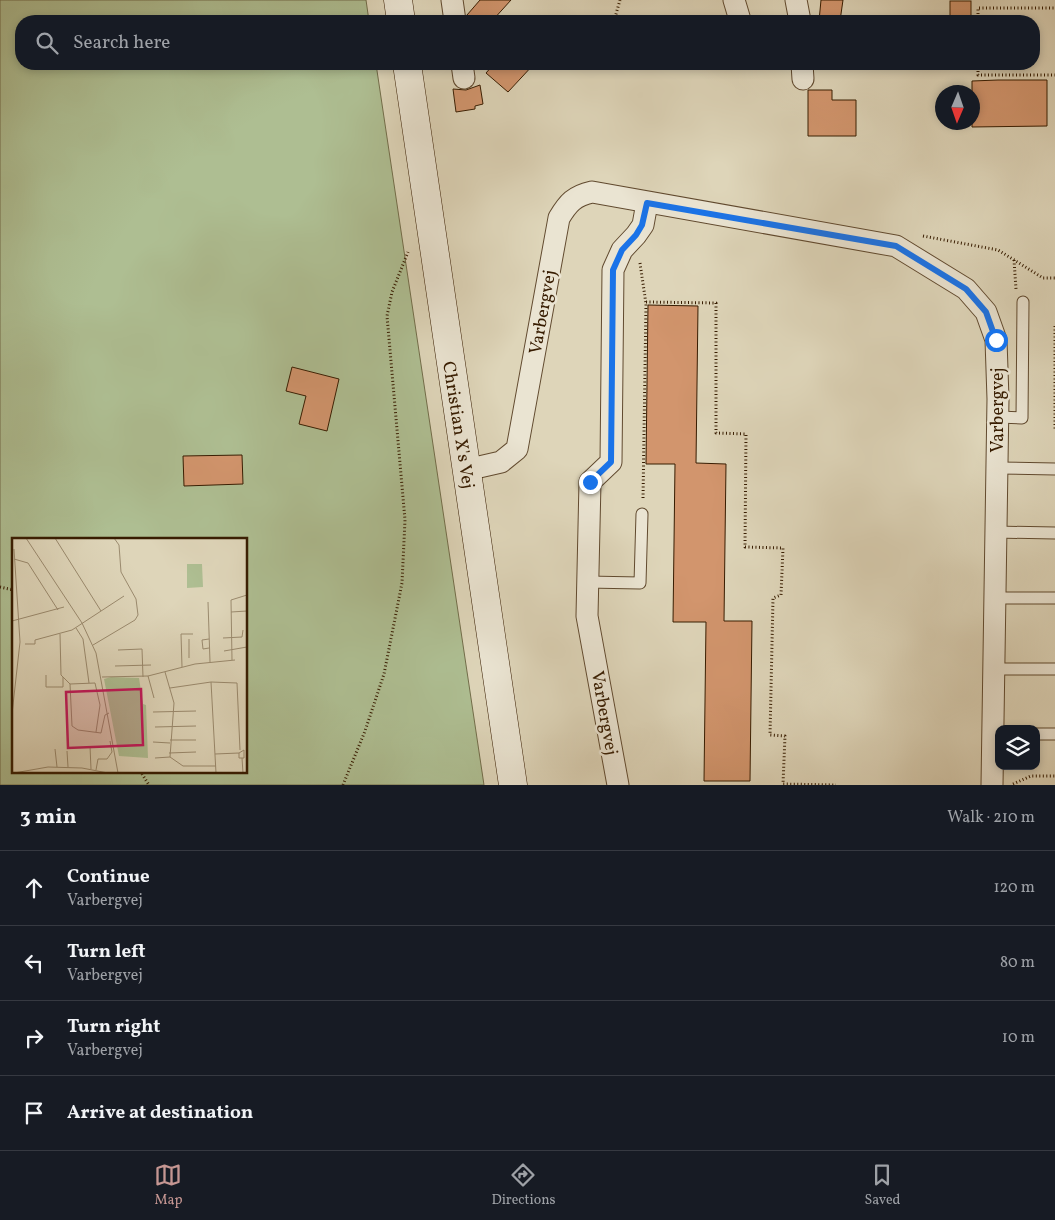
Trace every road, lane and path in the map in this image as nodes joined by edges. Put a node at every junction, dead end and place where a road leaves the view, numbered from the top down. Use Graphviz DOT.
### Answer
graph roads {
  1 [pos="398,0"];
  2 [pos="452,0"];
  3 [pos="620,0"];
  4 [pos="796,0"];
  5 [pos="1055,8"];
  6 [pos="400,15"];
  7 [pos="454,15"];
  8 [pos="616,15"];
  9 [pos="799,15"];
  10 [pos="978,15"];
  11 [pos="408,70"];
  12 [pos="978,70"];
  13 [pos="1055,75"];
  14 [pos="647,203"];
  15 [pos="636,235"];
  16 [pos="431,236"];
  17 [pos="1014,260"];
  18 [pos="646,302"];
  19 [pos="1023,302"];
  20 [pos="1055,326"];
  21 [pos="998,417"];
  22 [pos="1055,431"];
  23 [pos="996,468"];
  24 [pos="1055,469"];
  25 [pos="466,470"];
  26 [pos="642,514"];
  27 [pos="995,532"];
  28 [pos="1055,533"];
  29 [pos="587,582"];
  30 [pos="994,598"];
  31 [pos="1055,598"];
  32 [pos="993,669"];
  33 [pos="1055,669"];
  34 [pos="995,733"];
  35 [pos="1040,734"];
  36 [pos="1055,734"];
  37 [pos="141,772"];
  38 [pos="1055,776"];
  39 [pos="149,785"];
  40 [pos="343,785"];
  41 [pos="513,785"];
  42 [pos="618,785"];
  43 [pos="836,785"];
  44 [pos="992,785"];
  45 [pos="1011,785"];
  1 -- 6 [label="street"];
  2 -- 7 [label="street"];
  3 -- 8 [label="path"];
  4 -- 9 [label="street"];
  5 -- 10 [label="path"];
  11 -- 16 [label="street, Christian X's Vej"];
  12 -- 13 [label="path"];
  14 -- 15 [label="street, Varbergvej"];
  14 -- 21 [label="street, Varbergvej"];
  14 -- 25 [label="street, Varbergvej"];
  15 -- 18 [label="path"];
  15 -- 29 [label="street, Varbergvej"];
  16 -- 25 [label="street, Christian X's Vej"];
  16 -- 40 [label="path"];
  17 -- 19 [label="path"];
  18 -- 26 [label="path"];
  18 -- 43 [label="path"];
  19 -- 21 [label="lane"];
  20 -- 22 [label="path"];
  21 -- 23 [label="street, Varbergvej"];
  23 -- 24 [label="lane"];
  23 -- 27 [label="street, Varbergvej"];
  25 -- 41 [label="street, Christian X's Vej"];
  26 -- 29 [label="lane"];
  27 -- 28 [label="lane"];
  27 -- 30 [label="street, Varbergvej"];
  29 -- 42 [label="street, Varbergvej"];
  30 -- 31 [label="lane"];
  30 -- 32 [label="street, Varbergvej"];
  32 -- 33 [label="lane"];
  32 -- 34 [label="street, Varbergvej"];
  34 -- 44 [label="street, Varbergvej"];
  35 -- 36 [label="lane"];
  37 -- 39 [label="path"];
  38 -- 45 [label="path"];
}
